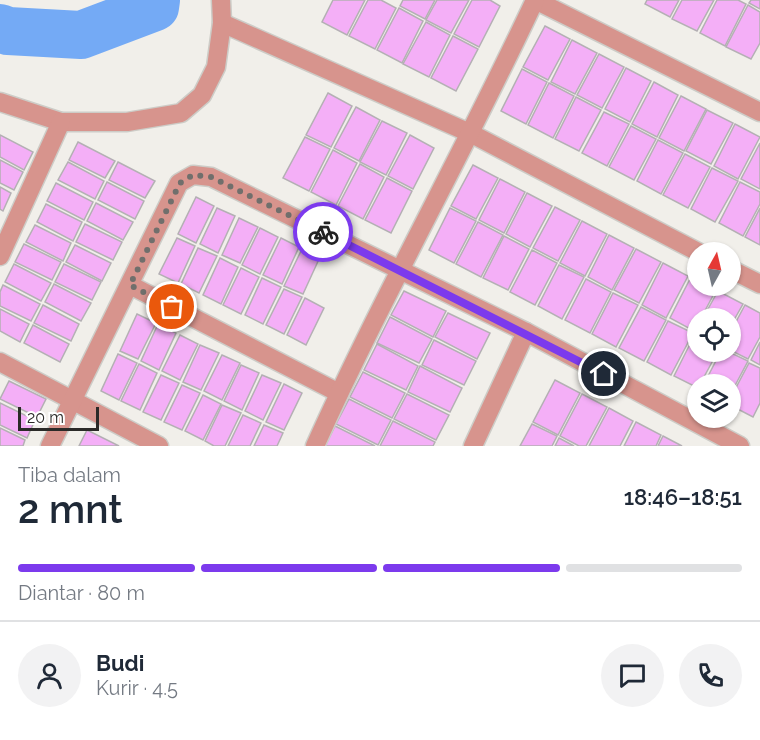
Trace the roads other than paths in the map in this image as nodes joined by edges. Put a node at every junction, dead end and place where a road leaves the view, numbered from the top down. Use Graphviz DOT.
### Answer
graph roads {
  1 [pos="221,0"];
  2 [pos="535,0"];
  3 [pos="222,23"];
  4 [pos="0,102"];
  5 [pos="760,112"];
  6 [pos="62,122"];
  7 [pos="472,134"];
  8 [pos="687,246"];
  9 [pos="0,256"];
  10 [pos="400,270"];
  11 [pos="741,275"];
  12 [pos="130,285"];
  13 [pos="760,285"];
  14 [pos="526,332"];
  15 [pos="0,362"];
  16 [pos="339,393"];
  17 [pos="72,400"];
  18 [pos="50,446"];
  19 [pos="159,446"];
  20 [pos="315,446"];
  21 [pos="473,446"];
  22 [pos="740,446"];
  1 -- 3 [label="street"];
  2 -- 5 [label="street"];
  2 -- 7 [label="street"];
  3 -- 6 [label="street"];
  3 -- 7 [label="street"];
  4 -- 6 [label="street"];
  6 -- 9 [label="street"];
  7 -- 8 [label="street"];
  7 -- 10 [label="street"];
  10 -- 12 [label="street"];
  10 -- 14 [label="street"];
  10 -- 16 [label="street"];
  11 -- 13 [label="street"];
  12 -- 16 [label="street"];
  12 -- 17 [label="street"];
  14 -- 21 [label="street"];
  14 -- 22 [label="street"];
  15 -- 17 [label="street"];
  16 -- 20 [label="street"];
  17 -- 18 [label="street"];
  17 -- 19 [label="street"];
}
